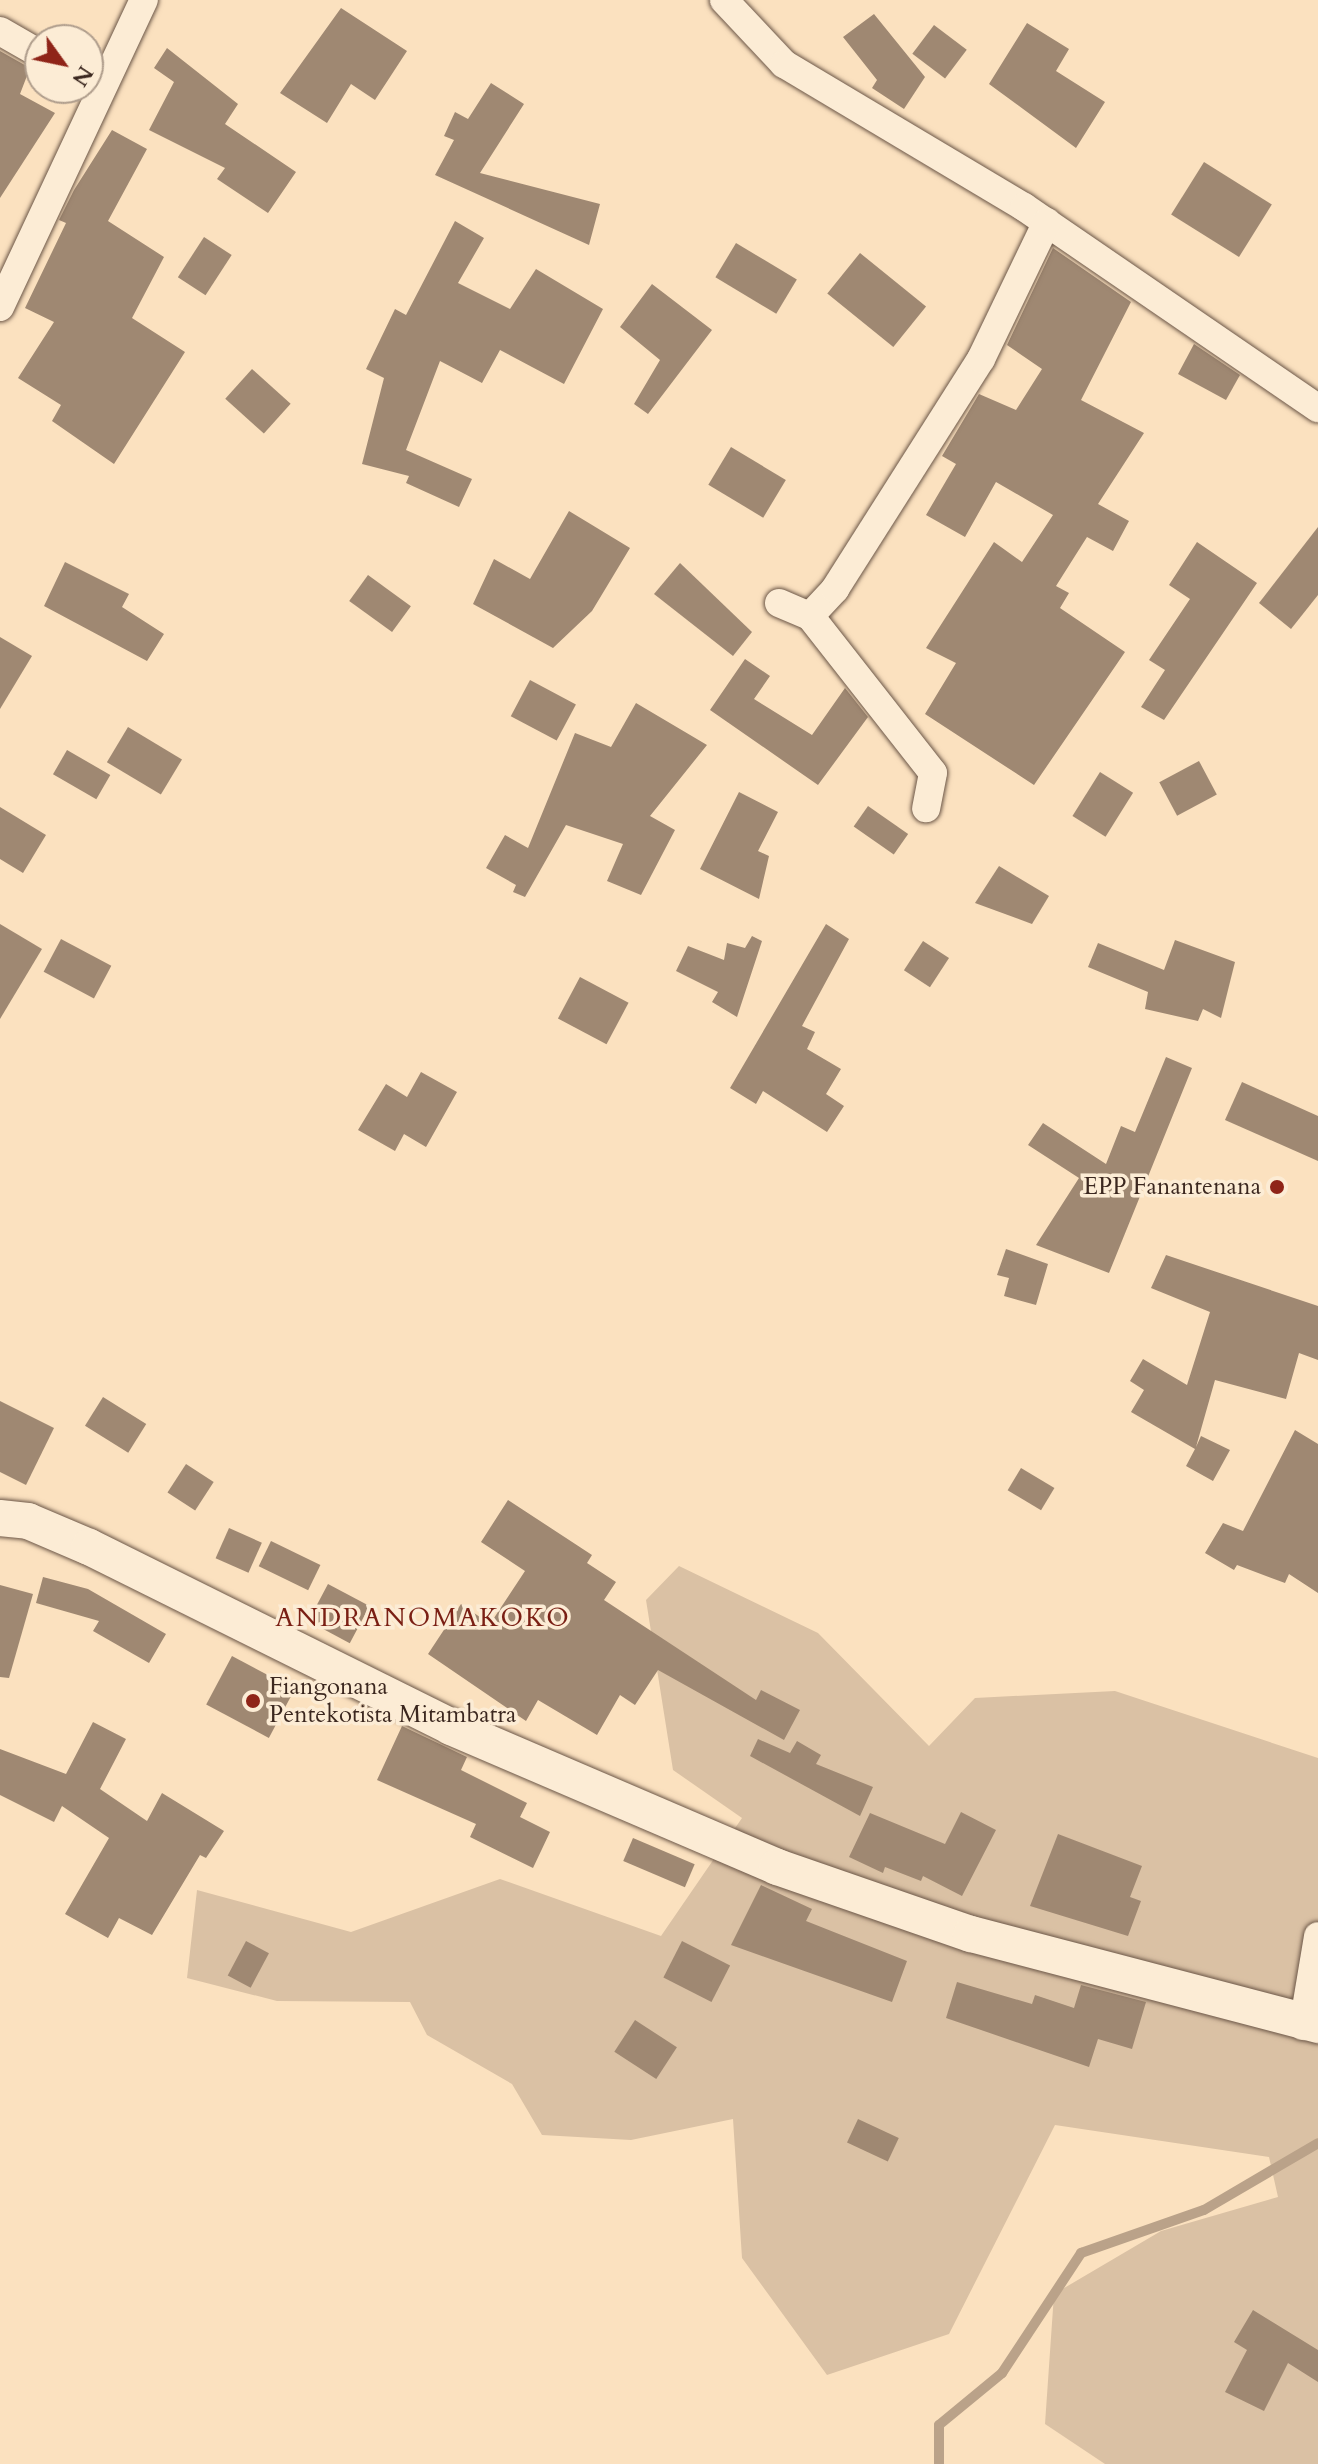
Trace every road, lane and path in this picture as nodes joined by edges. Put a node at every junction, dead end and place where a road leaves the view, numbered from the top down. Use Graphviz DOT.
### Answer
graph roads {
  1 [pos="144,0"];
  2 [pos="724,0"];
  3 [pos="0,31"];
  4 [pos="24,45"];
  5 [pos="104,69"];
  6 [pos="87,104"];
  7 [pos="1047,222"];
  8 [pos="0,307"];
  9 [pos="1318,408"];
  10 [pos="779,603"];
  11 [pos="810,616"];
  12 [pos="926,808"];
  13 [pos="0,1518"];
  14 [pos="1318,1936"];
  15 [pos="1311,2025"];
  1 -- 5 [label="street"];
  2 -- 7 [label="street"];
  3 -- 4 [label="street"];
  6 -- 8 [label="street"];
  7 -- 9 [label="street"];
  7 -- 11 [label="street"];
  10 -- 11 [label="street"];
  11 -- 12 [label="street"];
  13 -- 15 [label="street"];
  14 -- 15 [label="street"];
}
